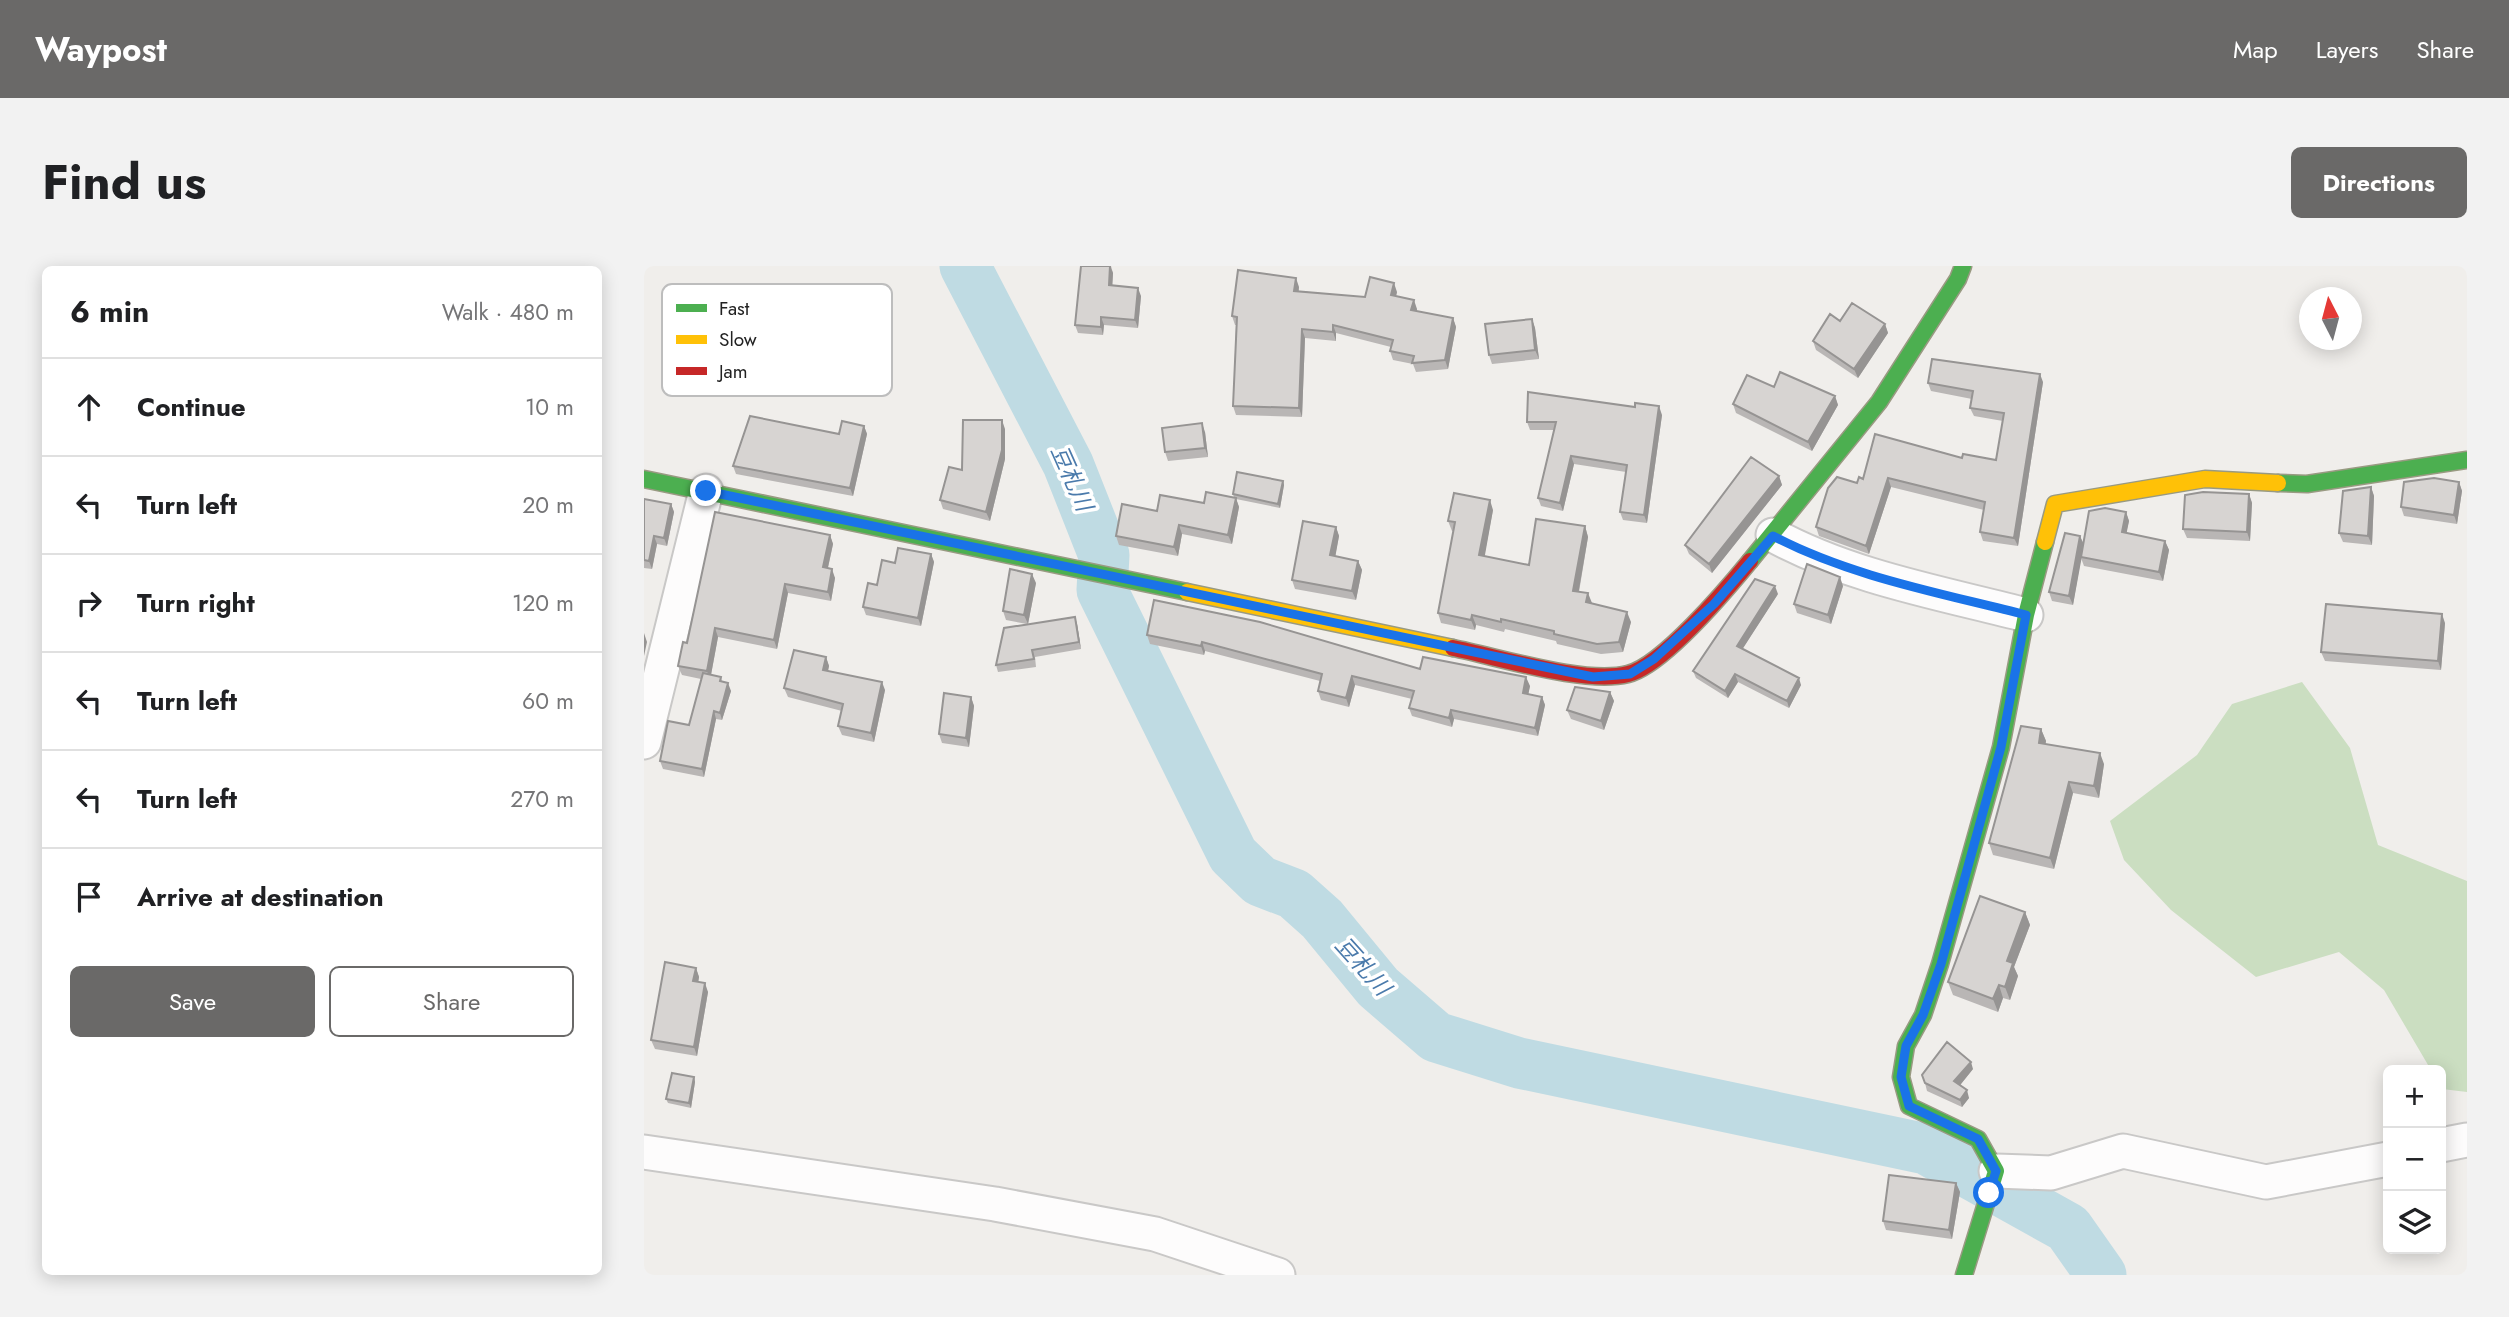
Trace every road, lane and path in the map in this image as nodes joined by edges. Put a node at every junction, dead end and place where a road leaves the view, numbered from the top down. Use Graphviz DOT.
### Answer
graph roads {
  1 [pos="1963,266"];
  2 [pos="2467,460"];
  3 [pos="644,479"];
  4 [pos="706,491"];
  5 [pos="1773,536"];
  6 [pos="2026,615"];
  7 [pos="644,742"];
  8 [pos="2467,1140"];
  9 [pos="2446,1144"];
  10 [pos="644,1152"];
  11 [pos="2383,1160"];
  12 [pos="1996,1171"];
  13 [pos="1278,1275"];
  14 [pos="1964,1275"];
  1 -- 5 [label="street"];
  2 -- 6 [label="street"];
  3 -- 4 [label="street"];
  4 -- 5 [label="street"];
  4 -- 7 [label="street"];
  5 -- 6 [label="street"];
  6 -- 12 [label="street"];
  8 -- 9 [label="street"];
  10 -- 13 [label="street"];
  11 -- 12 [label="street"];
  12 -- 14 [label="street"];
}
